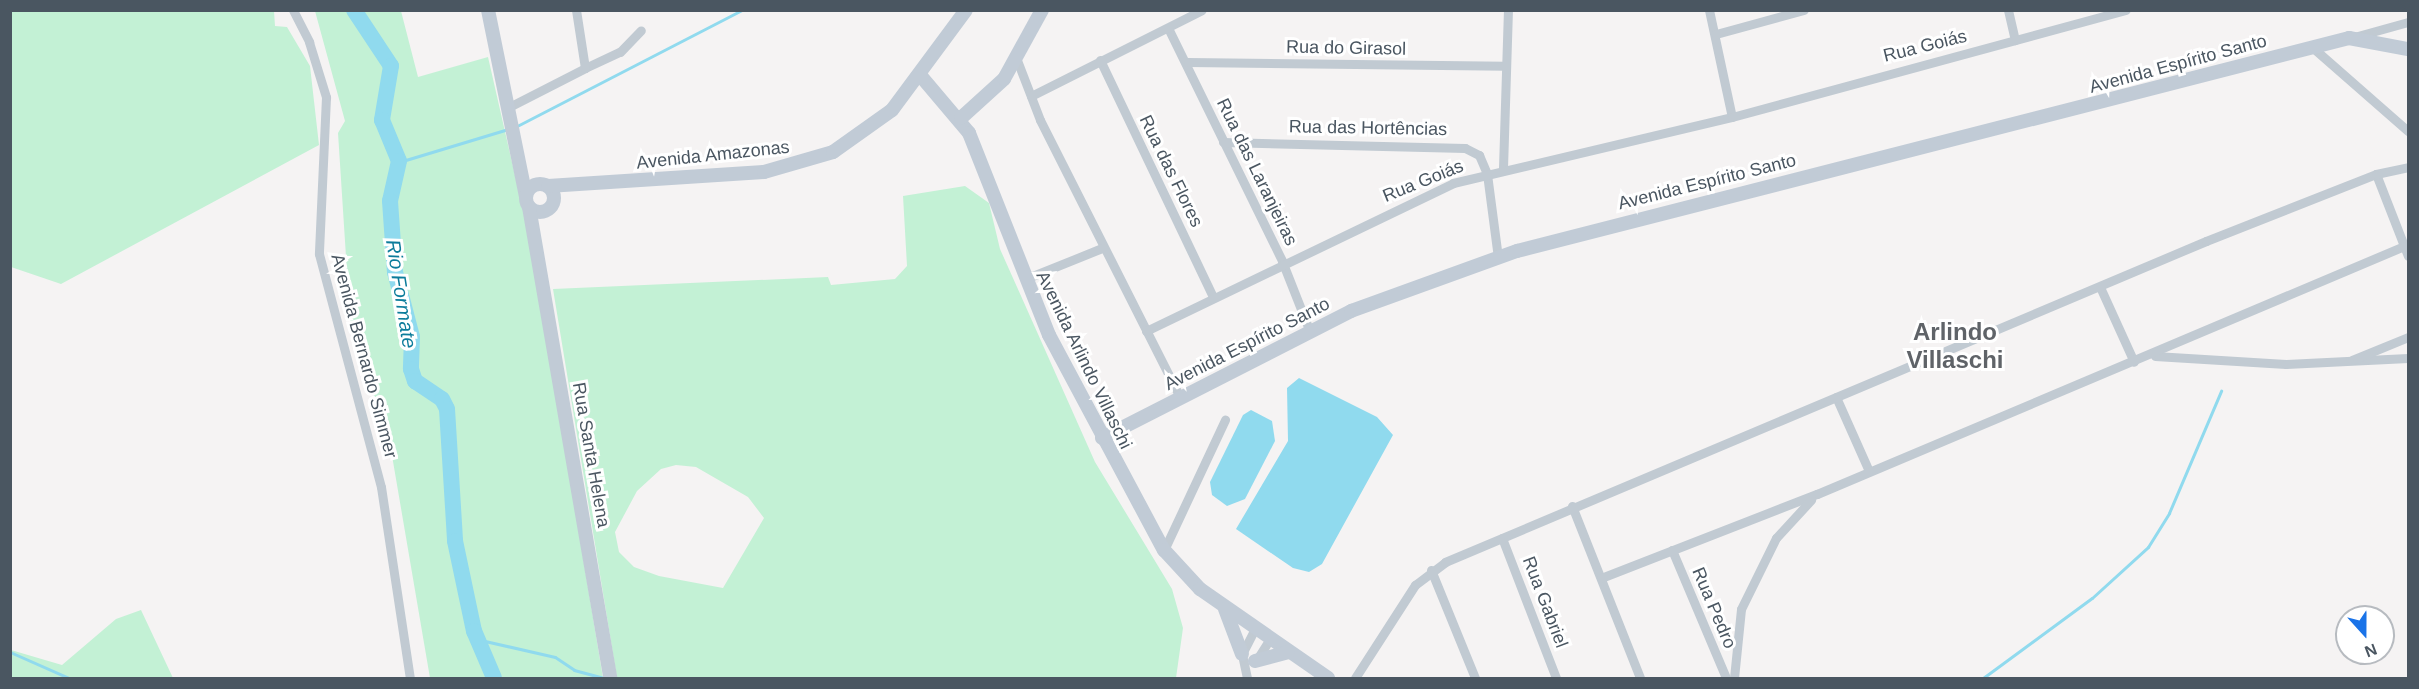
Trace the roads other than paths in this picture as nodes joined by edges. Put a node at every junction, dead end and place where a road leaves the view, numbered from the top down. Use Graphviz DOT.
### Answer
graph roads {
  1 [pos="293,10"];
  2 [pos="488,10"];
  3 [pos="576,10"];
  4 [pos="966,10"];
  5 [pos="1042,10"];
  6 [pos="1202,10"];
  7 [pos="1508,10"];
  8 [pos="1709,10"];
  9 [pos="1804,10"];
  10 [pos="2008,10"];
  11 [pos="2126,10"];
  12 [pos="2409,22"];
  13 [pos="641,30"];
  14 [pos="1169,30"];
  15 [pos="1716,34"];
  16 [pos="2349,38"];
  17 [pos="2015,40"];
  18 [pos="2312,47"];
  19 [pos="2409,49"];
  20 [pos="1017,60"];
  21 [pos="1100,60"];
  22 [pos="1188,63"];
  23 [pos="1504,66"];
  24 [pos="585,68"];
  25 [pos="920,75"];
  26 [pos="1031,96"];
  27 [pos="507,108"];
  28 [pos="1732,117"];
  29 [pos="961,118"];
  30 [pos="2409,131"];
  31 [pos="1222,142"];
  32 [pos="518,154"];
  33 [pos="2409,167"];
  34 [pos="1503,168"];
  35 [pos="1487,174"];
  36 [pos="2376,174"];
  37 [pos="545,185"];
  38 [pos="579,187"];
  39 [pos="527,201"];
  40 [pos="549,207"];
  41 [pos="536,237"];
  42 [pos="2404,246"];
  43 [pos="1102,248"];
  44 [pos="2409,256"];
  45 [pos="1498,257"];
  46 [pos="1282,261"];
  47 [pos="1025,279"];
  48 [pos="2100,287"];
  49 [pos="1213,297"];
  50 [pos="1146,331"];
  51 [pos="1310,332"];
  52 [pos="2409,338"];
  53 [pos="2153,355"];
  54 [pos="2409,358"];
  55 [pos="2134,362"];
  56 [pos="2344,363"];
  57 [pos="1180,397"];
  58 [pos="1836,397"];
  59 [pos="1225,420"];
  60 [pos="1102,438"];
  61 [pos="1869,471"];
  62 [pos="1818,494"];
  63 [pos="1572,506"];
  64 [pos="1502,538"];
  65 [pos="1164,550"];
  66 [pos="1672,550"];
  67 [pos="1431,570"];
  68 [pos="1601,578"];
  69 [pos="1224,607"];
  70 [pos="1254,630"];
  71 [pos="1269,640"];
  72 [pos="1288,652"];
  73 [pos="1242,654"];
  74 [pos="1249,670"];
  75 [pos="609,674"];
  76 [pos="410,678"];
  77 [pos="1328,678"];
  78 [pos="1355,678"];
  79 [pos="1475,678"];
  80 [pos="1556,678"];
  81 [pos="1640,678"];
  82 [pos="1726,678"];
  83 [pos="1734,678"];
  1 -- 76 [label="street, Avenida Bernardo Simmer"];
  2 -- 27 [label="street"];
  3 -- 24 [label="street"];
  4 -- 25 [label="street, Avenida Amazonas"];
  5 -- 20 [label="street"];
  6 -- 14 [label="street"];
  7 -- 23 [label="street"];
  8 -- 15 [label="street"];
  9 -- 15 [label="street"];
  10 -- 17 [label="street"];
  11 -- 17 [label="street, Rua Goiás"];
  12 -- 16 [label="street, Avenida Espírito Santo"];
  13 -- 24 [label="street"];
  14 -- 21 [label="street"];
  14 -- 22 [label="street, Rua das Laranjeiras"];
  15 -- 28 [label="street"];
  16 -- 18 [label="street, Avenida Espírito Santo"];
  16 -- 19 [label="street, Avenida Espírito Santo"];
  17 -- 28 [label="street, Rua Goiás"];
  18 -- 30 [label="street"];
  18 -- 45 [label="street, Avenida Espírito Santo"];
  20 -- 26 [label="street"];
  20 -- 29 [label="street"];
  21 -- 26 [label="street"];
  21 -- 49 [label="street, Rua das Flores"];
  22 -- 23 [label="street, Rua do Girasol"];
  22 -- 31 [label="street, Rua das Laranjeiras"];
  23 -- 34 [label="street"];
  24 -- 27 [label="street"];
  25 -- 29 [label="street, Avenida Arlindo Villaschi"];
  25 -- 38 [label="street, Avenida Amazonas"];
  26 -- 43 [label="street"];
  27 -- 32 [label="street"];
  28 -- 34 [label="street, Rua Goiás"];
  29 -- 47 [label="street, Avenida Arlindo Villaschi"];
  31 -- 35 [label="street, Rua das Hortências"];
  31 -- 46 [label="street, Rua das Laranjeiras"];
  32 -- 37 [label="street"];
  32 -- 39 [label="street"];
  33 -- 36 [label="street"];
  34 -- 35 [label="street, Rua Goiás"];
  35 -- 45 [label="street, Rua das Hortências"];
  35 -- 46 [label="street, Rua Goiás"];
  36 -- 42 [label="street"];
  36 -- 48 [label="street"];
  37 -- 38 [label="street, Avenida Amazonas"];
  37 -- 39 [label="street"];
  37 -- 40 [label="street"];
  38 -- 40 [label="street, Avenida Amazonas"];
  39 -- 40 [label="street"];
  39 -- 41 [label="street, Rua Santa Helena"];
  40 -- 41 [label="street, Rua Santa Helena"];
  41 -- 75 [label="street, Rua Santa Helena"];
  42 -- 44 [label="street"];
  42 -- 53 [label="street"];
  43 -- 47 [label="street"];
  43 -- 50 [label="street"];
  45 -- 51 [label="street, Avenida Espírito Santo"];
  46 -- 49 [label="street, Rua Goiás"];
  46 -- 51 [label="street, Rua das Laranjeiras"];
  47 -- 60 [label="street, Avenida Arlindo Villaschi"];
  48 -- 55 [label="street"];
  48 -- 58 [label="street"];
  49 -- 50 [label="street, Rua Goiás"];
  50 -- 57 [label="street"];
  51 -- 57 [label="street, Avenida Espírito Santo"];
  52 -- 56 [label="street"];
  53 -- 55 [label="street"];
  53 -- 56 [label="street"];
  54 -- 56 [label="street"];
  55 -- 61 [label="street"];
  57 -- 60 [label="street, Avenida Espírito Santo"];
  58 -- 61 [label="street"];
  58 -- 63 [label="street"];
  59 -- 65 [label="street"];
  60 -- 65 [label="street, Avenida Arlindo Villaschi"];
  61 -- 62 [label="street"];
  62 -- 66 [label="street"];
  62 -- 83 [label="street"];
  63 -- 64 [label="street"];
  63 -- 68 [label="street"];
  64 -- 67 [label="street"];
  64 -- 80 [label="street, Rua Gabriel"];
  65 -- 69 [label="street, Avenida Arlindo Villaschi"];
  66 -- 68 [label="street"];
  66 -- 82 [label="street, Rua Pedro"];
  67 -- 78 [label="street"];
  67 -- 79 [label="street"];
  68 -- 81 [label="street"];
  69 -- 70 [label="street, Avenida Arlindo Villaschi"];
  69 -- 73 [label="street"];
  70 -- 71 [label="street, Avenida Arlindo Villaschi"];
  70 -- 73 [label="street"];
  71 -- 72 [label="street, Avenida Arlindo Villaschi"];
  71 -- 74 [label="street"];
  72 -- 74 [label="street"];
  72 -- 77 [label="street, Avenida Arlindo Villaschi"];
  73 -- 74 [label="street"];
}
